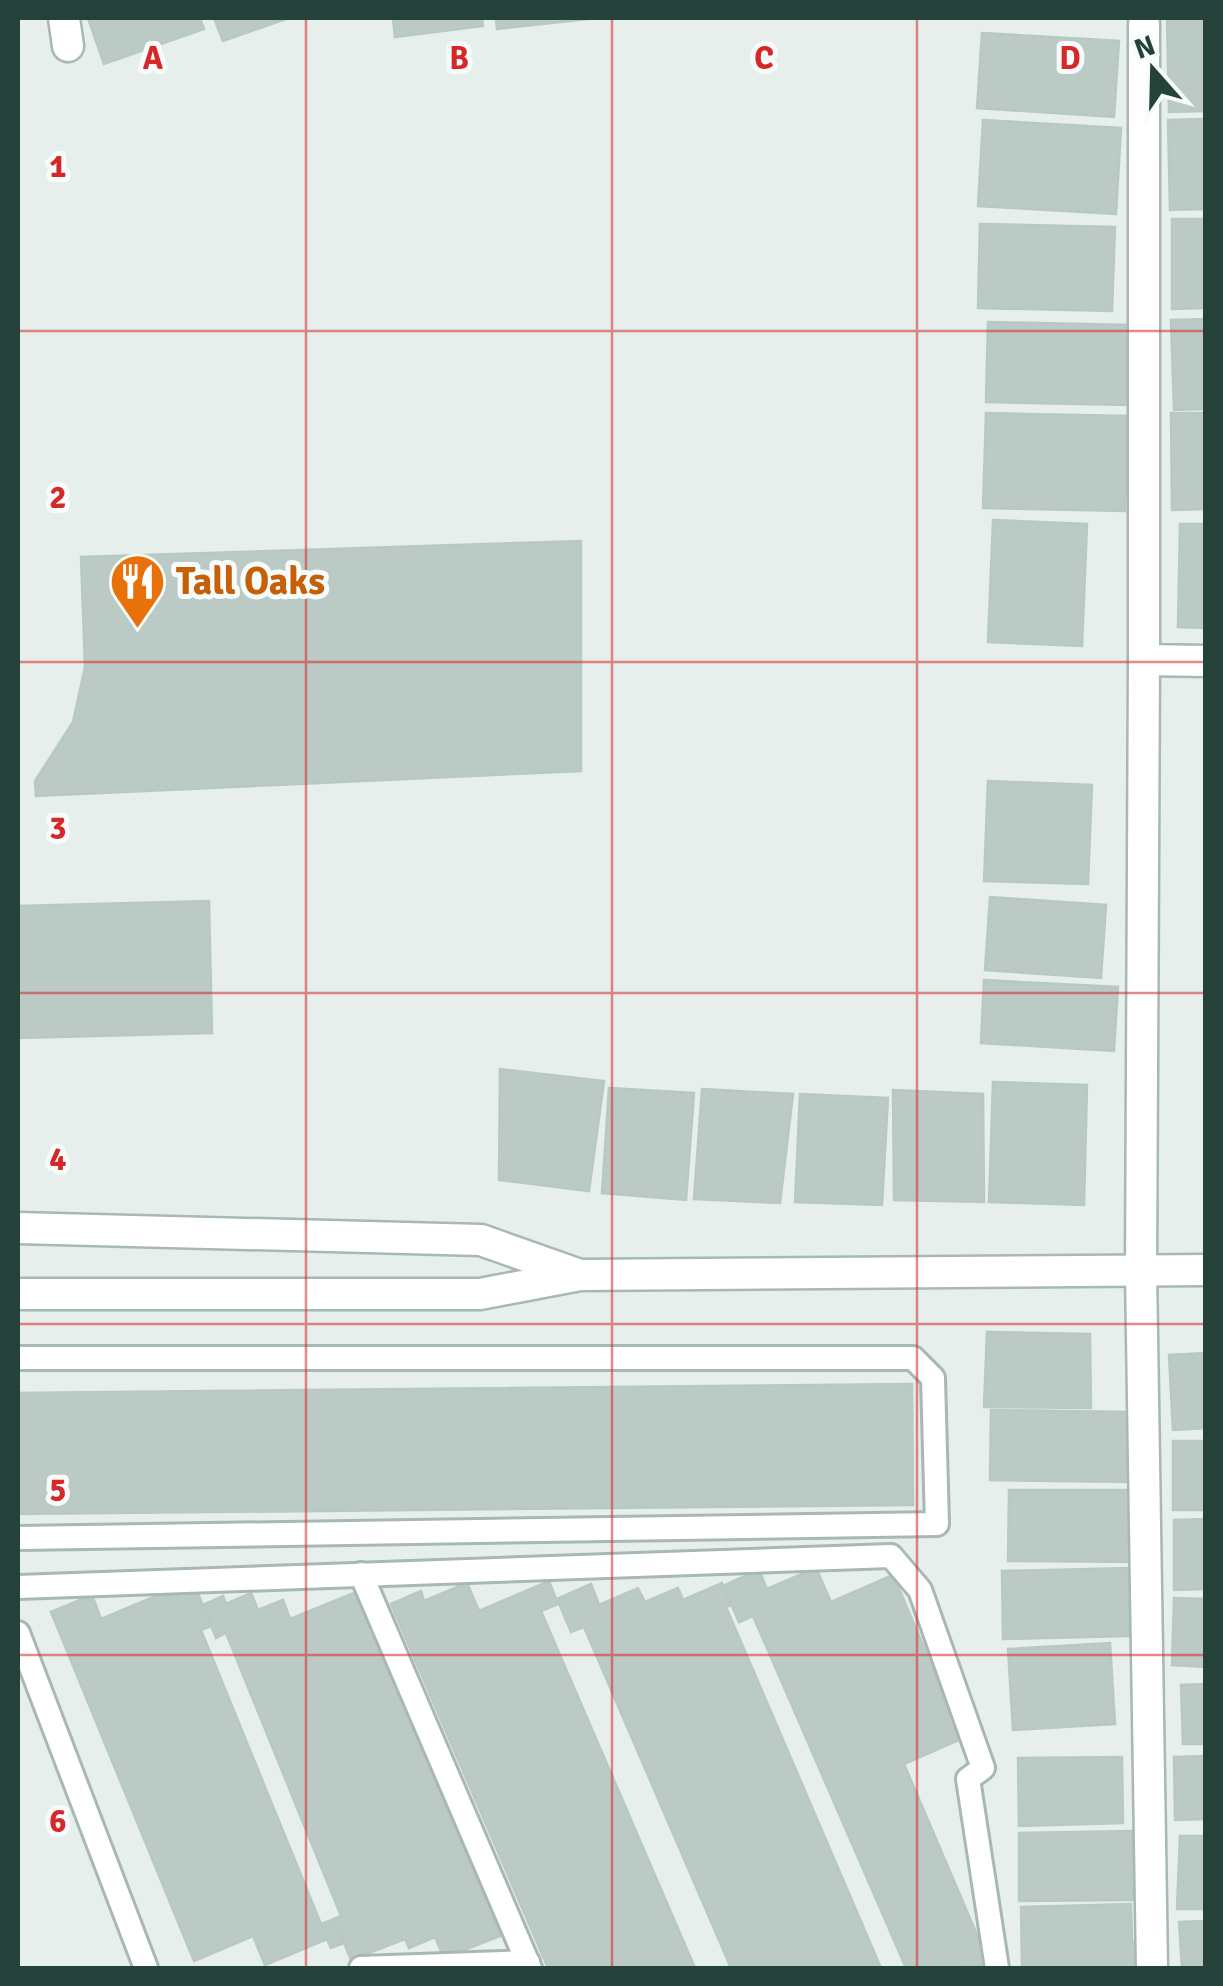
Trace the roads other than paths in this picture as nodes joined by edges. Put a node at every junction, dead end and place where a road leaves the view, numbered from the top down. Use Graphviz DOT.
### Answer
graph roads {
  1 [pos="1144,24"];
  2 [pos="1144,660"];
  3 [pos="1206,661"];
  4 [pos="18,1228"];
  5 [pos="1206,1270"];
  6 [pos="1141,1272"];
  7 [pos="580,1274"];
  8 [pos="18,1294"];
  9 [pos="18,1358"];
  10 [pos="18,1538"];
  11 [pos="362,1574"];
  12 [pos="18,1587"];
  13 [pos="18,1632"];
  14 [pos="529,1965"];
  15 [pos="146,1968"];
  16 [pos="361,1968"];
  17 [pos="998,1968"];
  18 [pos="1152,1968"];
  1 -- 2 [label="street"];
  2 -- 3 [label="street"];
  2 -- 6 [label="street"];
  4 -- 7 [label="street"];
  5 -- 6 [label="street"];
  6 -- 7 [label="street"];
  6 -- 18 [label="street"];
  7 -- 8 [label="street"];
  9 -- 10 [label="lane"];
  11 -- 12 [label="lane"];
  11 -- 14 [label="lane"];
  11 -- 17 [label="lane"];
  13 -- 15 [label="lane"];
  14 -- 16 [label="lane"];
}
